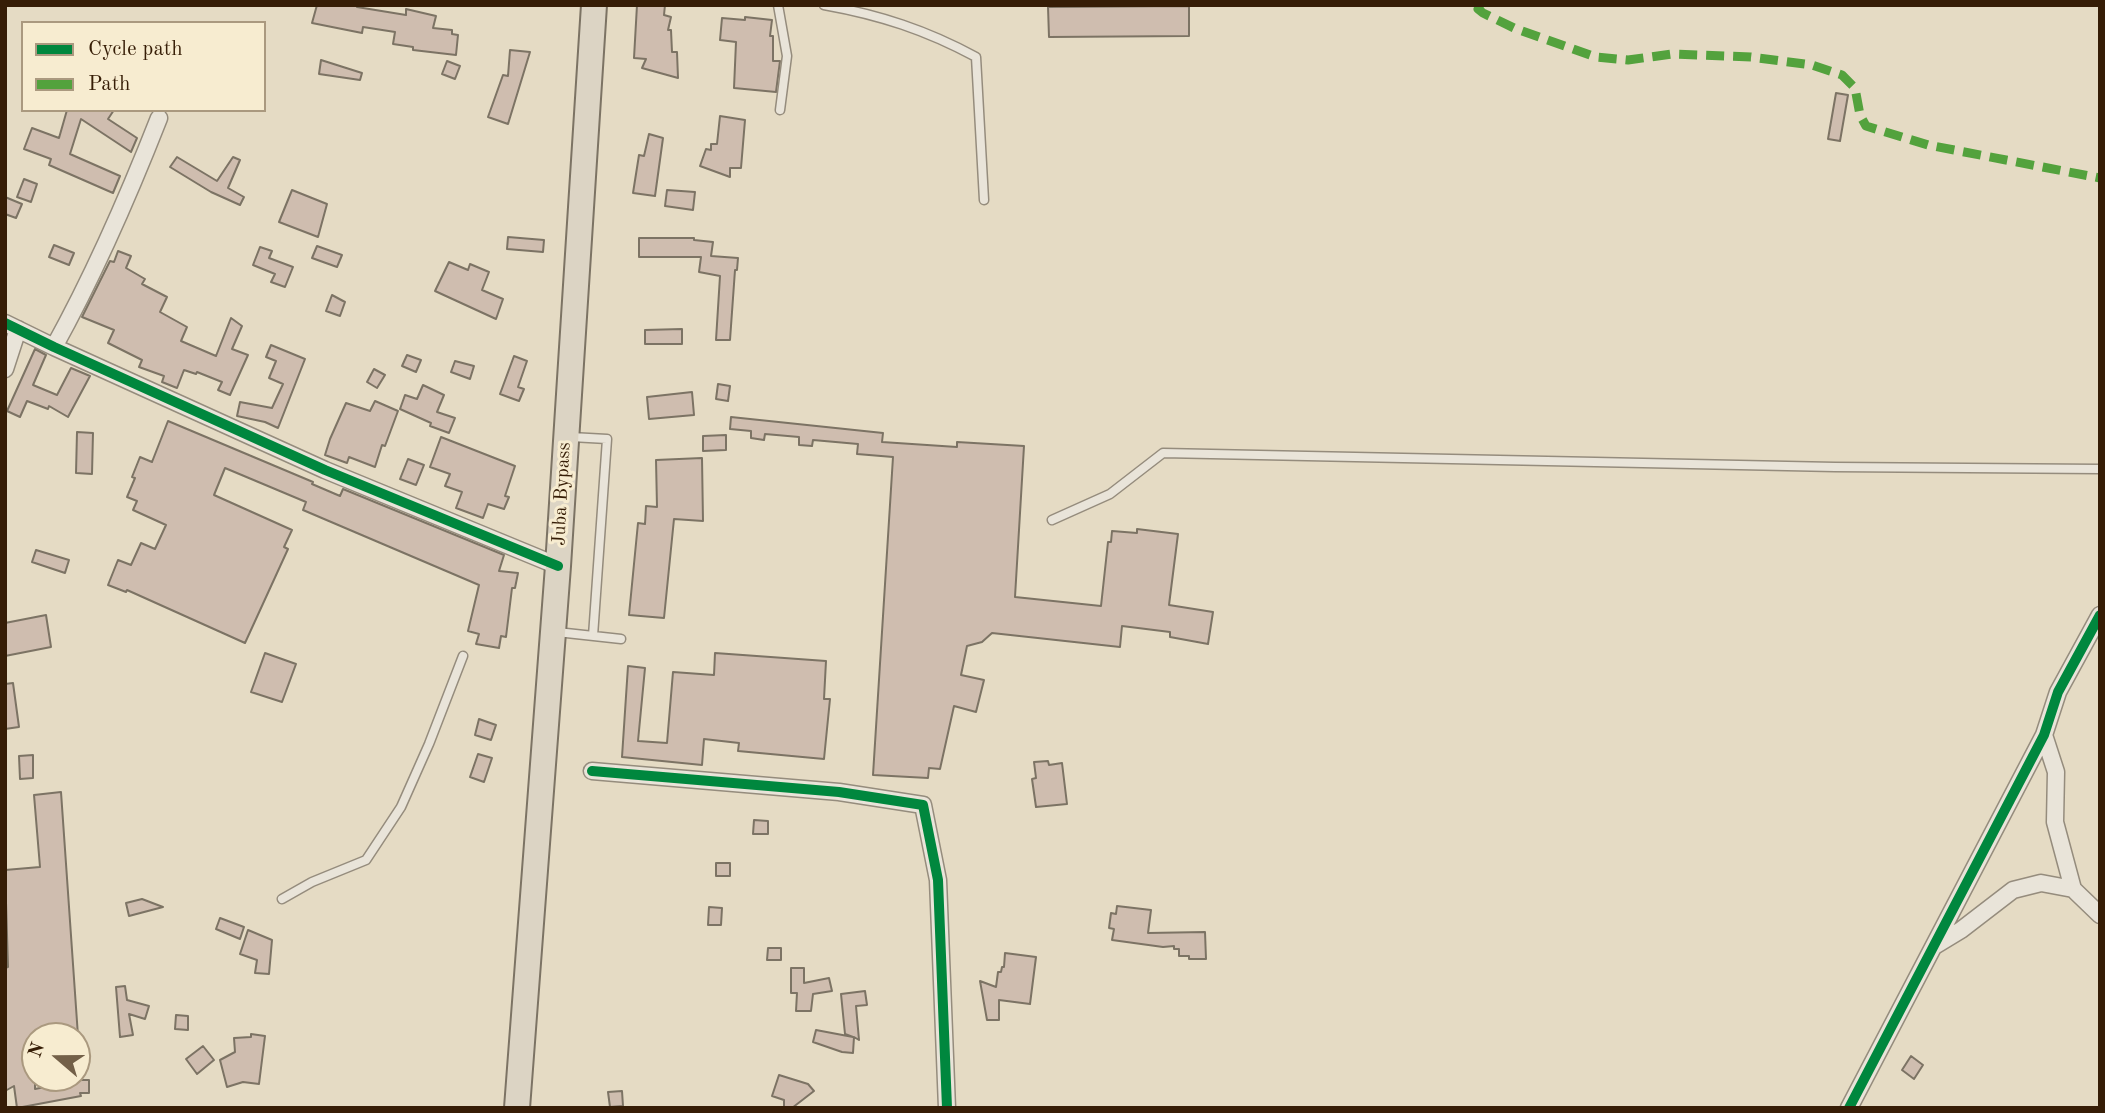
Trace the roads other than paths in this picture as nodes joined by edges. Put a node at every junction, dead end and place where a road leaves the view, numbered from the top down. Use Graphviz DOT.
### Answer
graph roads {
  1 [pos="594,5"];
  2 [pos="778,5"];
  3 [pos="824,5"];
  4 [pos="780,110"];
  5 [pos="159,118"];
  6 [pos="984,200"];
  7 [pos="11,326"];
  8 [pos="54,347"];
  9 [pos="5,369"];
  10 [pos="566,437"];
  11 [pos="2100,469"];
  12 [pos="1052,520"];
  13 [pos="558,566"];
  14 [pos="2100,615"];
  15 [pos="553,631"];
  16 [pos="593,636"];
  17 [pos="621,639"];
  18 [pos="463,656"];
  19 [pos="2044,735"];
  20 [pos="592,771"];
  21 [pos="2073,889"];
  22 [pos="282,899"];
  23 [pos="2100,915"];
  24 [pos="1932,948"];
  25 [pos="517,1108"];
  26 [pos="947,1108"];
  27 [pos="1850,1108"];
  1 -- 10 [label="main road, Juba Bypass"];
  2 -- 4 [label="lane"];
  3 -- 6 [label="lane"];
  5 -- 8 [label="street"];
  7 -- 8 [label="street"];
  7 -- 9 [label="street"];
  8 -- 13 [label="street"];
  10 -- 13 [label="main road, Juba Bypass"];
  10 -- 16 [label="lane"];
  11 -- 12 [label="lane"];
  13 -- 15 [label="main road, Juba Bypass"];
  14 -- 19 [label="street"];
  15 -- 16 [label="lane"];
  15 -- 25 [label="main road, Juba Bypass"];
  16 -- 17 [label="lane"];
  18 -- 22 [label="lane"];
  19 -- 21 [label="street"];
  19 -- 24 [label="street"];
  20 -- 26 [label="street"];
  21 -- 23 [label="street"];
  21 -- 24 [label="street"];
  24 -- 27 [label="street"];
}
